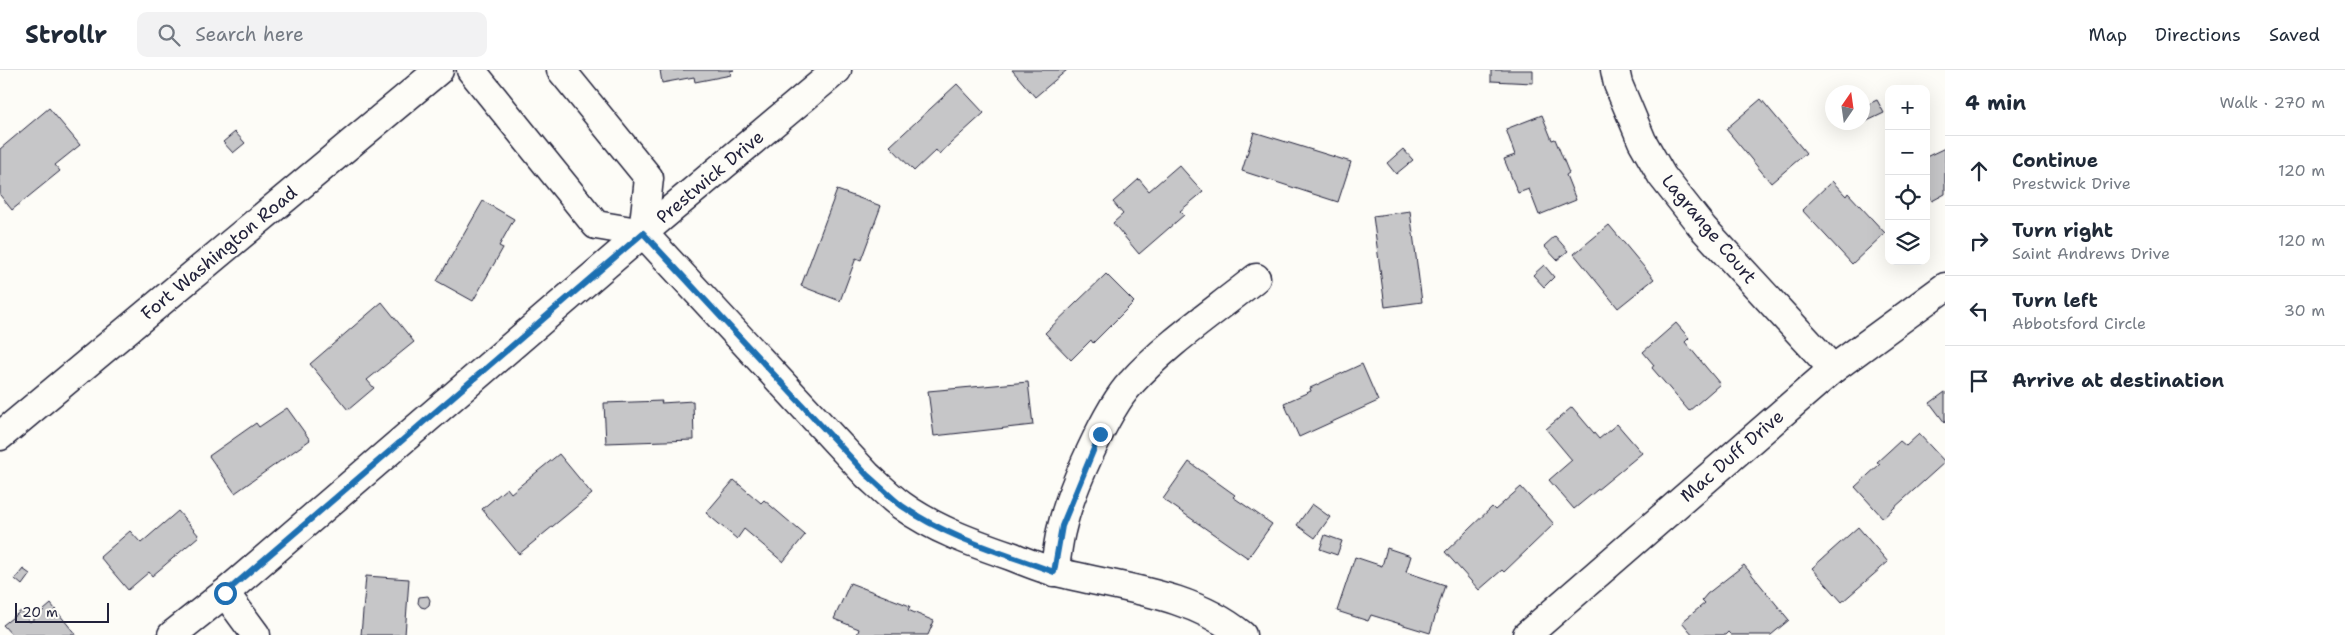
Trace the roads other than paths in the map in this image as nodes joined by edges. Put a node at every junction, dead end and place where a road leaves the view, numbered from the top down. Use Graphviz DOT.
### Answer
graph roads {
  1 [pos="439,70"];
  2 [pos="470,70"];
  3 [pos="561,70"];
  4 [pos="837,70"];
  5 [pos="1615,70"];
  6 [pos="643,233"];
  7 [pos="1256,278"];
  8 [pos="1945,287"];
  9 [pos="1833,369"];
  10 [pos="0,436"];
  11 [pos="1054,572"];
  12 [pos="225,593"];
  13 [pos="172,635"];
  14 [pos="256,635"];
  15 [pos="1242,635"];
  16 [pos="1527,635"];
  1 -- 10 [label="street, Fort Washington Road"];
  2 -- 6 [label="street"];
  3 -- 6 [label="street"];
  4 -- 6 [label="street, Prestwick Drive"];
  5 -- 9 [label="street, Lagrange Court"];
  6 -- 11 [label="street"];
  6 -- 12 [label="street, Prestwick Drive"];
  7 -- 11 [label="street"];
  8 -- 9 [label="street, Mac Duff Drive"];
  9 -- 16 [label="street, Mac Duff Drive"];
  11 -- 15 [label="street"];
  12 -- 13 [label="street, Prestwick Drive"];
  12 -- 14 [label="street"];
}
